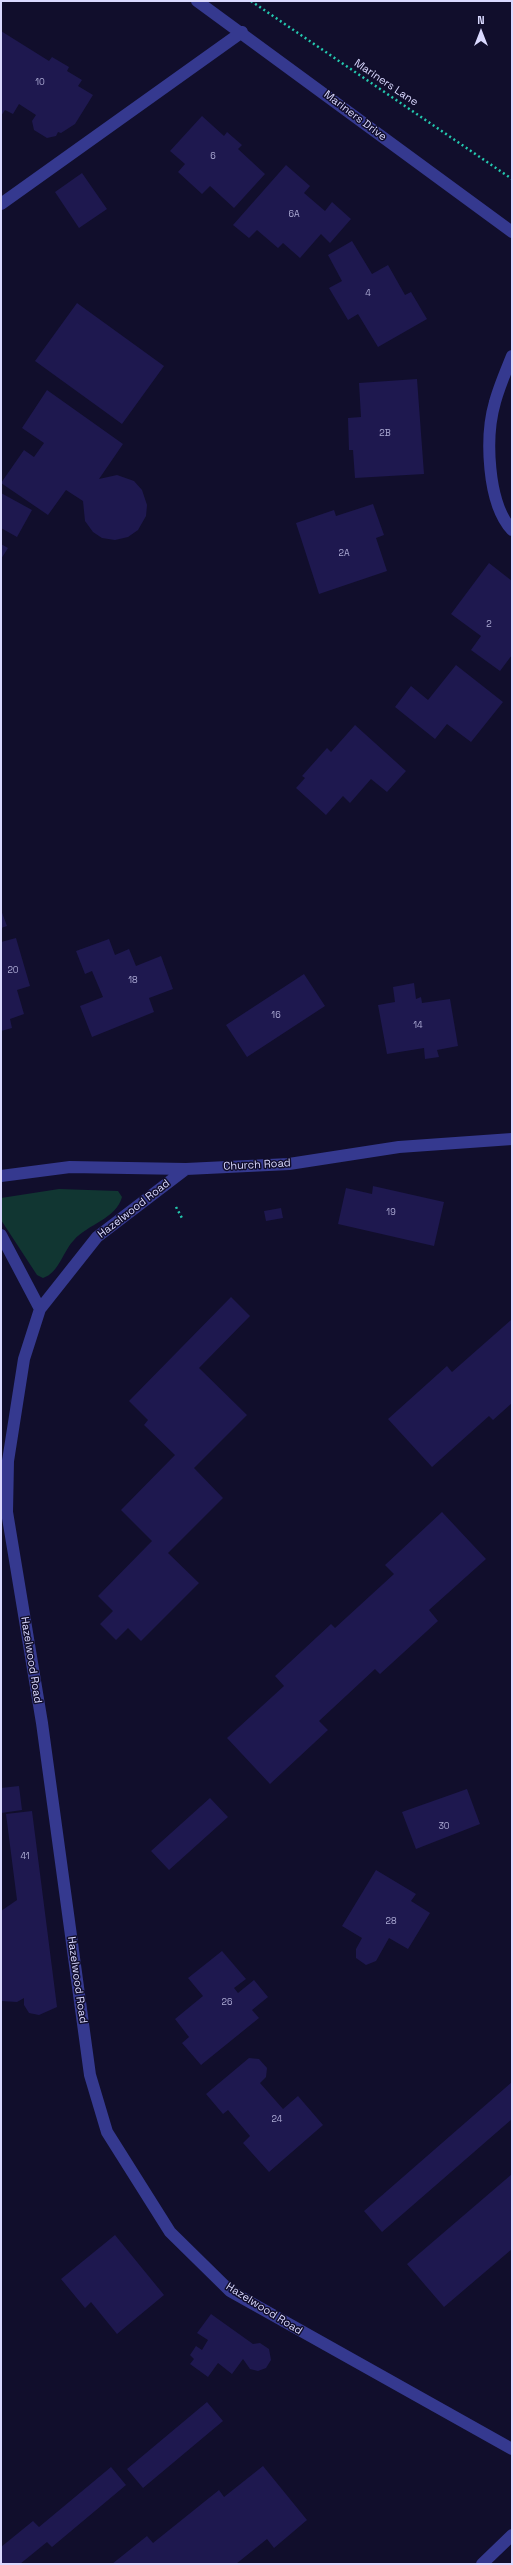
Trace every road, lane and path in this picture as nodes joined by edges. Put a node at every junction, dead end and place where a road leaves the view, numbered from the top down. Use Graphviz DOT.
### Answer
graph roads {
  1 [pos="197,1"];
  2 [pos="251,1"];
  3 [pos="242,32"];
  4 [pos="512,179"];
  5 [pos="1,204"];
  6 [pos="512,232"];
  7 [pos="512,356"];
  8 [pos="512,530"];
  9 [pos="512,1139"];
  10 [pos="186,1169"];
  11 [pos="1,1176"];
  12 [pos="1,1235"];
  13 [pos="40,1309"];
  14 [pos="512,2449"];
  15 [pos="512,2535"];
  16 [pos="482,2564"];
  1 -- 3 [label="street, Mariners Drive"];
  2 -- 4 [label="path, Mariners Lane"];
  3 -- 5 [label="street"];
  3 -- 6 [label="street, Mariners Drive"];
  7 -- 8 [label="street"];
  9 -- 10 [label="street, Church Road"];
  10 -- 11 [label="street, Church Road"];
  10 -- 13 [label="street, Hazelwood Road"];
  12 -- 13 [label="street"];
  13 -- 14 [label="street, Hazelwood Road"];
  15 -- 16 [label="street"];
}
